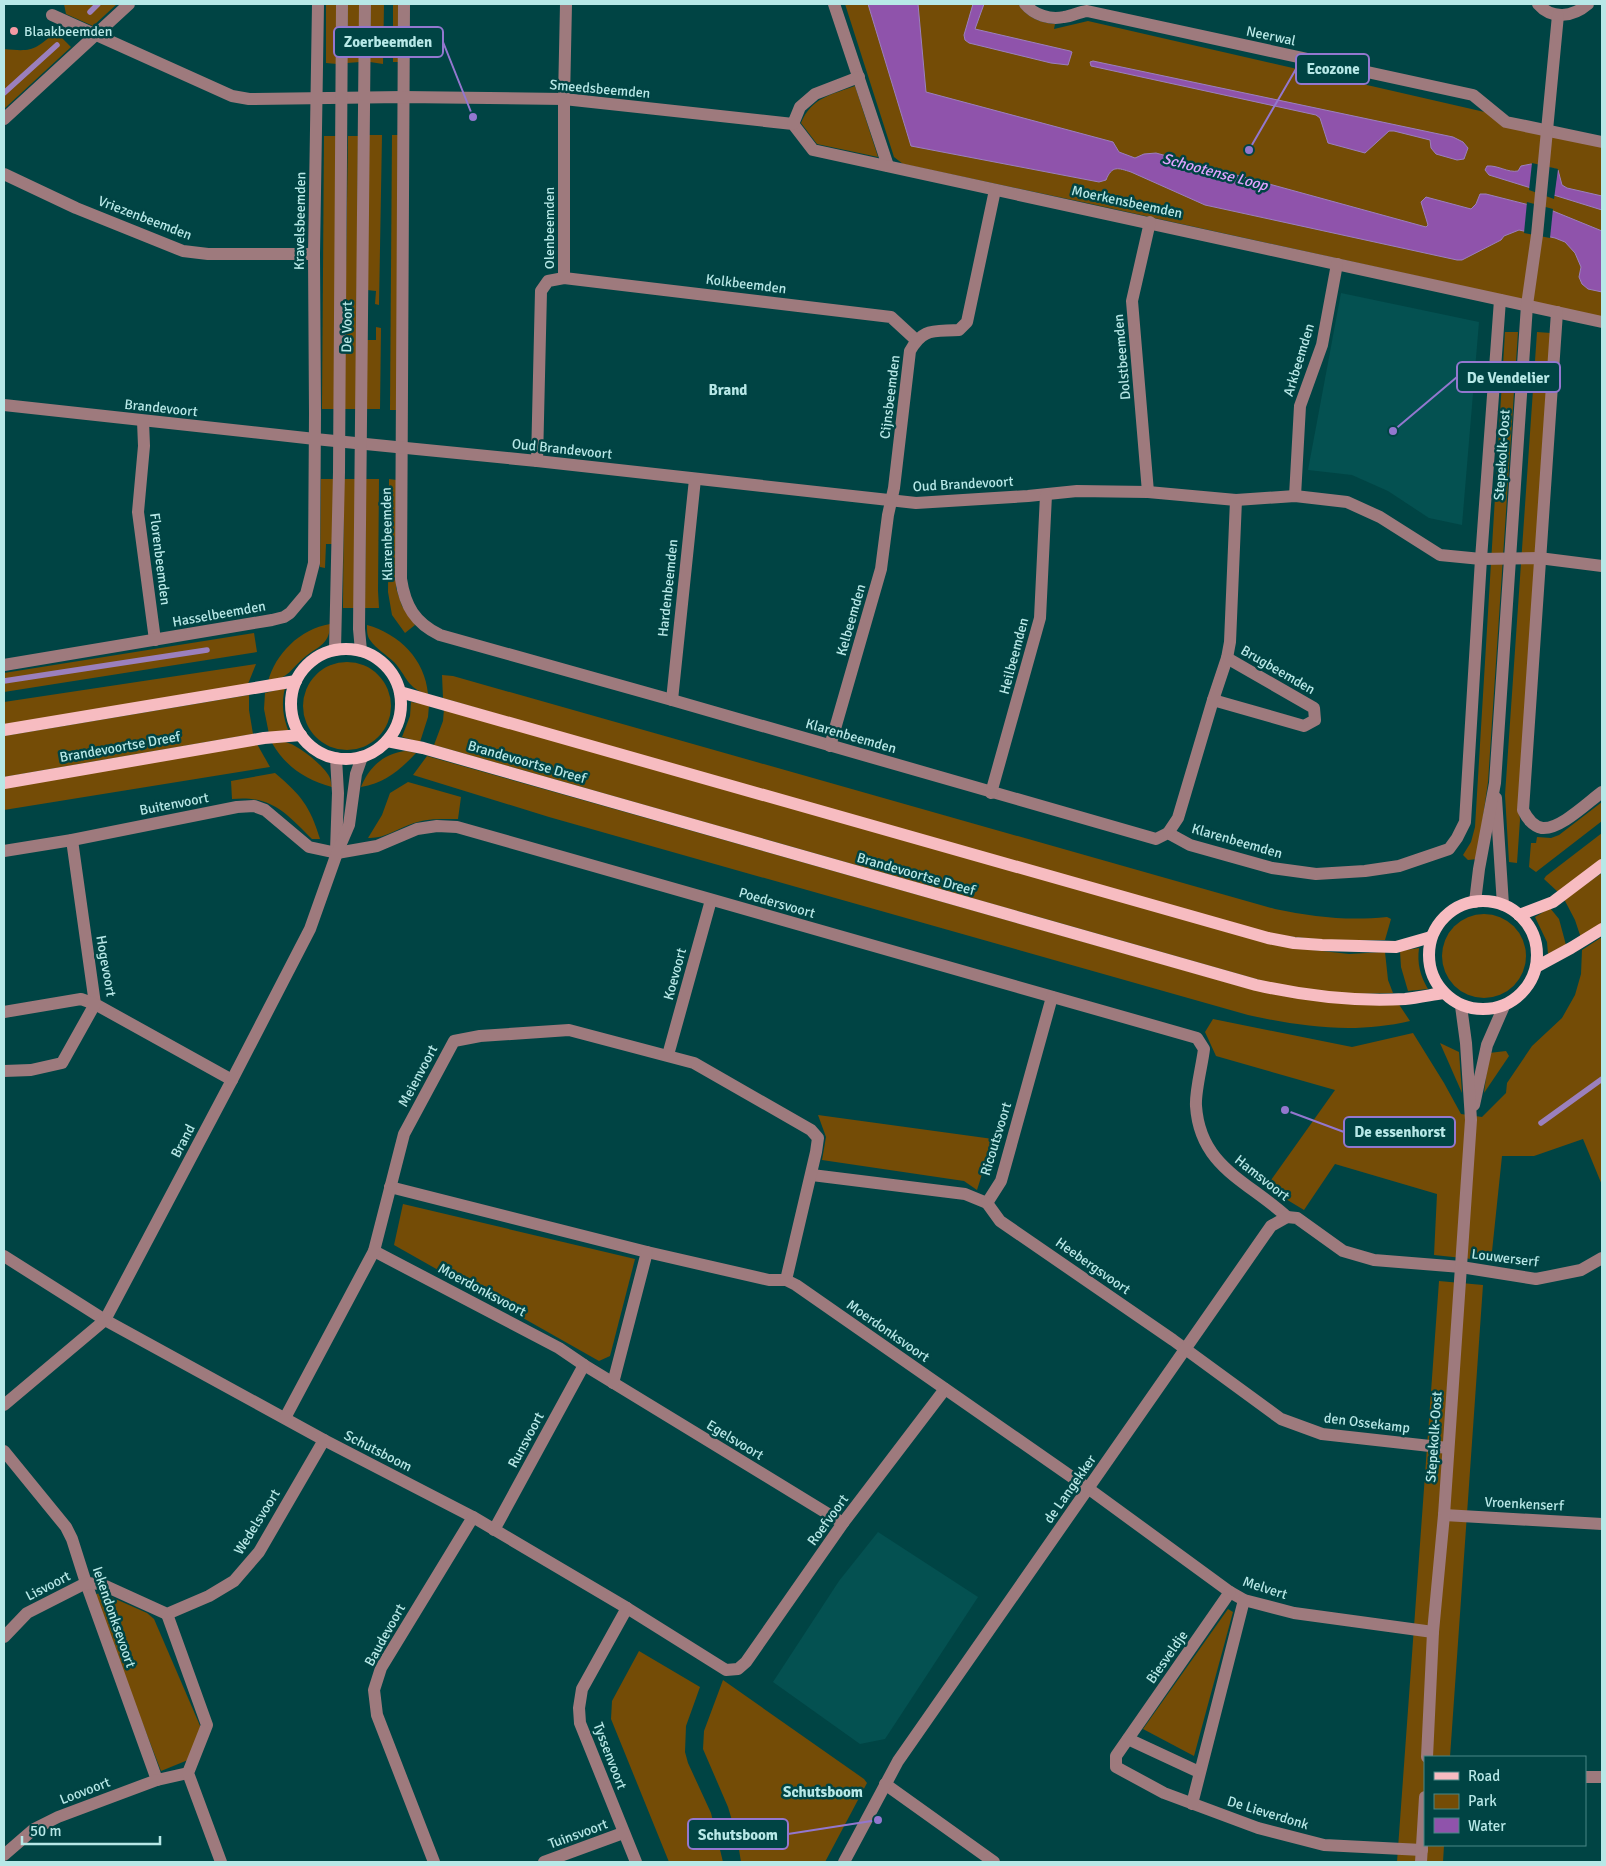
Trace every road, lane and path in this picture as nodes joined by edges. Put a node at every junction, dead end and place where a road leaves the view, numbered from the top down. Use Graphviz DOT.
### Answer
graph roads {
  1 [pos="128,4"];
  2 [pos="318,4"];
  3 [pos="342,4"];
  4 [pos="365,4"];
  5 [pos="404,4"];
  6 [pos="566,4"];
  7 [pos="834,4"];
  8 [pos="1025,4"];
  9 [pos="1538,4"];
  10 [pos="1588,4"];
  11 [pos="52,15"];
  12 [pos="1558,15"];
  13 [pos="96,34"];
  14 [pos="859,77"];
  15 [pos="364,97"];
  16 [pos="403,97"];
  17 [pos="317,98"];
  18 [pos="340,98"];
  19 [pos="564,100"];
  20 [pos="4,119"];
  21 [pos="793,124"];
  22 [pos="1547,131"];
  23 [pos="1602,142"];
  24 [pos="888,166"];
  25 [pos="4,174"];
  26 [pos="995,190"];
  27 [pos="1150,222"];
  28 [pos="314,254"];
  29 [pos="1337,264"];
  30 [pos="564,278"];
  31 [pos="1500,300"];
  32 [pos="1527,305"];
  33 [pos="1557,312"];
  34 [pos="1602,322"];
  35 [pos="916,340"];
  36 [pos="4,405"];
  37 [pos="143,421"];
  38 [pos="315,439"];
  39 [pos="339,441"];
  40 [pos="360,443"];
  41 [pos="401,447"];
  42 [pos="537,461"];
  43 [pos="695,479"];
  44 [pos="1148,492"];
  45 [pos="1046,495"];
  46 [pos="1294,496"];
  47 [pos="1236,500"];
  48 [pos="891,501"];
  49 [pos="1539,558"];
  50 [pos="1481,559"];
  51 [pos="1510,559"];
  52 [pos="1602,566"];
  53 [pos="155,640"];
  54 [pos="335,650"];
  55 [pos="361,651"];
  56 [pos="1227,658"];
  57 [pos="4,665"];
  58 [pos="296,681"];
  59 [pos="400,692"];
  60 [pos="672,700"];
  61 [pos="1212,700"];
  62 [pos="4,730"];
  63 [pos="301,735"];
  64 [pos="387,741"];
  65 [pos="830,746"];
  66 [pos="362,757"];
  67 [pos="336,758"];
  68 [pos="4,783"];
  69 [pos="1494,783"];
  70 [pos="1602,792"];
  71 [pos="991,793"];
  72 [pos="1168,833"];
  73 [pos="72,840"];
  74 [pos="1449,849"];
  75 [pos="4,851"];
  76 [pos="336,853"];
  77 [pos="1602,865"];
  78 [pos="711,900"];
  79 [pos="1475,902"];
  80 [pos="1503,905"];
  81 [pos="1519,914"];
  82 [pos="1602,929"];
  83 [pos="1431,937"];
  84 [pos="1536,967"];
  85 [pos="1443,993"];
  86 [pos="1052,997"];
  87 [pos="95,1004"];
  88 [pos="1461,1006"];
  89 [pos="1504,1006"];
  90 [pos="4,1012"];
  91 [pos="1204,1050"];
  92 [pos="668,1055"];
  93 [pos="4,1071"];
  94 [pos="232,1080"];
  95 [pos="1471,1120"];
  96 [pos="812,1175"];
  97 [pos="390,1187"];
  98 [pos="987,1203"];
  99 [pos="1287,1217"];
  100 [pos="374,1251"];
  101 [pos="647,1252"];
  102 [pos="4,1256"];
  103 [pos="1602,1258"];
  104 [pos="1461,1267"];
  105 [pos="786,1280"];
  106 [pos="105,1320"];
  107 [pos="1187,1350"];
  108 [pos="584,1365"];
  109 [pos="613,1383"];
  110 [pos="944,1389"];
  111 [pos="4,1405"];
  112 [pos="285,1418"];
  113 [pos="324,1440"];
  114 [pos="1448,1448"];
  115 [pos="4,1451"];
  116 [pos="1089,1489"];
  117 [pos="1444,1515"];
  118 [pos="473,1517"];
  119 [pos="843,1523"];
  120 [pos="1602,1524"];
  121 [pos="494,1530"];
  122 [pos="86,1583"];
  123 [pos="1230,1592"];
  124 [pos="1244,1600"];
  125 [pos="627,1608"];
  126 [pos="167,1614"];
  127 [pos="1433,1632"];
  128 [pos="4,1638"];
  129 [pos="738,1669"];
  130 [pos="1128,1739"];
  131 [pos="1427,1756"];
  132 [pos="1116,1767"];
  133 [pos="1199,1772"];
  134 [pos="188,1773"];
  135 [pos="1586,1776"];
  136 [pos="1602,1777"];
  137 [pos="157,1780"];
  138 [pos="885,1784"];
  139 [pos="1192,1804"];
  140 [pos="1424,1817"];
  141 [pos="623,1833"];
  142 [pos="4,1855"];
  143 [pos="1422,1856"];
  144 [pos="221,1862"];
  145 [pos="434,1862"];
  146 [pos="544,1862"];
  147 [pos="636,1862"];
  148 [pos="844,1862"];
  149 [pos="994,1862"];
  1 -- 13 [label="street"];
  2 -- 17 [label="street, Kravelsbeemden"];
  3 -- 18 [label="street, De Voort"];
  4 -- 15 [label="street, De Voort"];
  5 -- 16 [label="street, Klarenbeemden"];
  6 -- 19 [label="street, Olenbeemden"];
  7 -- 14 [label="street"];
  8 -- 22 [label="street, Neerwal"];
  9 -- 12 [label="street"];
  10 -- 12 [label="street"];
  11 -- 13 [label="street"];
  12 -- 22 [label="street, Stepekolk-Oost"];
  13 -- 17 [label="street"];
  13 -- 20 [label="street"];
  14 -- 21 [label="street"];
  14 -- 24 [label="street"];
  15 -- 16 [label="street"];
  15 -- 18 [label="street"];
  15 -- 40 [label="street, De Voort"];
  16 -- 19 [label="street, Smeedsbeemden"];
  16 -- 41 [label="street, Klarenbeemden"];
  17 -- 18 [label="street"];
  17 -- 28 [label="street, Kravelsbeemden"];
  18 -- 39 [label="street, De Voort"];
  19 -- 21 [label="street, Smeedsbeemden"];
  19 -- 30 [label="street, Olenbeemden"];
  21 -- 24 [label="street"];
  22 -- 23 [label="street"];
  22 -- 32 [label="street, Stepekolk-Oost"];
  24 -- 26 [label="street, Moerkensbeemden"];
  25 -- 28 [label="street, Vriezenbeemden"];
  26 -- 27 [label="street, Moerkensbeemden"];
  26 -- 35 [label="street, Cijnsbeemden"];
  27 -- 29 [label="street, Moerkensbeemden"];
  27 -- 44 [label="street, Dolstbeemden"];
  28 -- 38 [label="street, Kravelsbeemden"];
  29 -- 31 [label="street, Moerkensbeemden"];
  29 -- 46 [label="street, Arkbeemden"];
  30 -- 35 [label="street, Kolkbeemden"];
  30 -- 42 [label="street, Olenbeemden"];
  31 -- 32 [label="street, Moerkensbeemden"];
  31 -- 50 [label="street, Stepekolk-Oost"];
  32 -- 33 [label="street, Moerkensbeemden"];
  32 -- 51 [label="street, Stepekolk-Oost"];
  33 -- 34 [label="street, Moerkensbeemden"];
  33 -- 49 [label="street"];
  35 -- 48 [label="street, Cijnsbeemden"];
  36 -- 37 [label="street, Brandevoort"];
  37 -- 38 [label="street, Brandevoort"];
  37 -- 53 [label="street, Florenbeemden"];
  38 -- 39 [label="street, Oud Brandevoort"];
  38 -- 53 [label="street, Hasselbeemden"];
  39 -- 40 [label="street, Oud Brandevoort"];
  39 -- 54 [label="street, De Voort"];
  40 -- 41 [label="street, Oud Brandevoort"];
  40 -- 55 [label="street, De Voort"];
  41 -- 42 [label="street, Oud Brandevoort"];
  41 -- 60 [label="street, Klarenbeemden"];
  42 -- 43 [label="street, Oud Brandevoort"];
  43 -- 48 [label="street, Oud Brandevoort"];
  43 -- 60 [label="street, Hardenbeemden"];
  44 -- 45 [label="street, Oud Brandevoort"];
  44 -- 47 [label="street, Oud Brandevoort"];
  45 -- 48 [label="street, Oud Brandevoort"];
  45 -- 71 [label="street, Heilbeemden"];
  46 -- 47 [label="street, Oud Brandevoort"];
  46 -- 50 [label="street, Oud Brandevoort"];
  47 -- 56 [label="street, Brugbeemden"];
  48 -- 65 [label="street, Kelbeemden"];
  49 -- 51 [label="street, Oud Brandevoort"];
  49 -- 52 [label="street, Oud Brandevoort"];
  49 -- 70 [label="street"];
  50 -- 51 [label="street, Oud Brandevoort"];
  50 -- 74 [label="street, Stepekolk-Oost"];
  51 -- 69 [label="street, Stepekolk-Oost"];
  53 -- 57 [label="street, Hasselbeemden"];
  54 -- 55 [label="main road"];
  54 -- 58 [label="main road"];
  55 -- 59 [label="main road"];
  56 -- 61 [label="street, Brugbeemden"];
  56 -- 61 [label="street, Brugbeemden"];
  58 -- 62 [label="main road"];
  58 -- 63 [label="main road"];
  59 -- 64 [label="main road"];
  59 -- 83 [label="main road"];
  60 -- 65 [label="street, Klarenbeemden"];
  61 -- 72 [label="street, Brugbeemden"];
  63 -- 67 [label="main road"];
  63 -- 68 [label="main road, Brandevoortse Dreef"];
  64 -- 66 [label="main road"];
  64 -- 85 [label="main road, Brandevoortse Dreef"];
  65 -- 71 [label="street, Klarenbeemden"];
  66 -- 67 [label="main road"];
  66 -- 76 [label="street, Brand"];
  67 -- 76 [label="street, Brand"];
  69 -- 79 [label="street, Stepekolk-Oost"];
  69 -- 80 [label="street, Stepekolk-Oost"];
  71 -- 72 [label="street, Klarenbeemden"];
  72 -- 74 [label="street, Klarenbeemden"];
  73 -- 75 [label="street, Buitenvoort"];
  73 -- 76 [label="street, Buitenvoort"];
  73 -- 87 [label="street, Hogevoort"];
  76 -- 78 [label="street, Poedersvoort"];
  76 -- 94 [label="street, Brand"];
  77 -- 81 [label="main road"];
  78 -- 86 [label="street, Poedersvoort"];
  78 -- 92 [label="street, Koevoort"];
  79 -- 80 [label="main road"];
  79 -- 83 [label="main road"];
  80 -- 81 [label="main road"];
  81 -- 84 [label="main road"];
  82 -- 84 [label="main road"];
  83 -- 85 [label="main road"];
  84 -- 89 [label="main road"];
  85 -- 88 [label="main road"];
  86 -- 91 [label="street, Poedersvoort"];
  86 -- 98 [label="street, Ricoutsvoort"];
  87 -- 90 [label="street"];
  87 -- 93 [label="street"];
  87 -- 94 [label="street, Hogevoort"];
  88 -- 89 [label="main road"];
  88 -- 95 [label="street, Stepekolk-Oost"];
  89 -- 95 [label="street, Stepekolk-Oost"];
  91 -- 99 [label="street, Hamsvoort"];
  92 -- 96 [label="street, Meienvoort"];
  92 -- 97 [label="street, Meienvoort"];
  94 -- 106 [label="street, Brand"];
  95 -- 104 [label="street, Stepekolk-Oost"];
  96 -- 98 [label="street"];
  96 -- 105 [label="street"];
  97 -- 100 [label="street, Meienvoort"];
  97 -- 101 [label="street, Moerdonksvoort"];
  98 -- 107 [label="street, Heebergsvoort"];
  99 -- 104 [label="street, Hamsvoort"];
  99 -- 107 [label="street, de Langekker"];
  100 -- 108 [label="street, Moerdonksvoort"];
  100 -- 112 [label="street, Meienvoort"];
  101 -- 105 [label="street, Moerdonksvoort"];
  101 -- 109 [label="street"];
  102 -- 106 [label="street, Schutsboom"];
  103 -- 104 [label="street, Louwerserf"];
  104 -- 114 [label="street, Stepekolk-Oost"];
  105 -- 110 [label="street, Moerdonksvoort"];
  106 -- 111 [label="street, Brand"];
  106 -- 112 [label="street, Schutsboom"];
  107 -- 114 [label="street, den Ossekamp"];
  107 -- 116 [label="street, de Langekker"];
  108 -- 109 [label="street, Moerdonksvoort"];
  108 -- 121 [label="street, Runsvoort"];
  109 -- 119 [label="street, Egelsvoort"];
  110 -- 116 [label="street, Moerdonksvoort"];
  110 -- 119 [label="street, Roefvoort"];
  112 -- 113 [label="street, Schutsboom"];
  113 -- 118 [label="street, Schutsboom"];
  113 -- 126 [label="street, Wedelsvoort"];
  114 -- 117 [label="street, Stepekolk-Oost"];
  115 -- 122 [label="street, Iekendonksevoort"];
  116 -- 123 [label="street, Melvert"];
  116 -- 138 [label="street, de Langekker"];
  117 -- 120 [label="street, Vroenkenserf"];
  117 -- 127 [label="street, Stepekolk-Oost"];
  118 -- 121 [label="street, Schutsboom"];
  118 -- 145 [label="street, Baudevoort"];
  119 -- 129 [label="street, Roefvoort"];
  121 -- 125 [label="street, Schutsboom"];
  122 -- 126 [label="street"];
  122 -- 128 [label="street, Lisvoort"];
  122 -- 137 [label="street, Iekendonksevoort"];
  123 -- 124 [label="street, Melvert"];
  123 -- 130 [label="street, Biesveldje"];
  124 -- 127 [label="street, Melvert"];
  124 -- 133 [label="street"];
  125 -- 129 [label="street, Schutsboom"];
  125 -- 141 [label="street, Tyssenvoort"];
  126 -- 134 [label="street"];
  127 -- 131 [label="street, Stepekolk-Oost"];
  130 -- 132 [label="street, Biesveldje"];
  130 -- 133 [label="street"];
  132 -- 139 [label="street, De Lieverdonk"];
  133 -- 139 [label="street"];
  134 -- 137 [label="street"];
  134 -- 144 [label="street"];
  135 -- 136 [label="street"];
  137 -- 142 [label="street, Loovoort"];
  138 -- 148 [label="street, de Langekker"];
  138 -- 149 [label="street"];
  139 -- 143 [label="street, De Lieverdonk"];
  140 -- 143 [label="street"];
  141 -- 146 [label="street, Tuinsvoort"];
  141 -- 147 [label="street, Tyssenvoort"];
}
